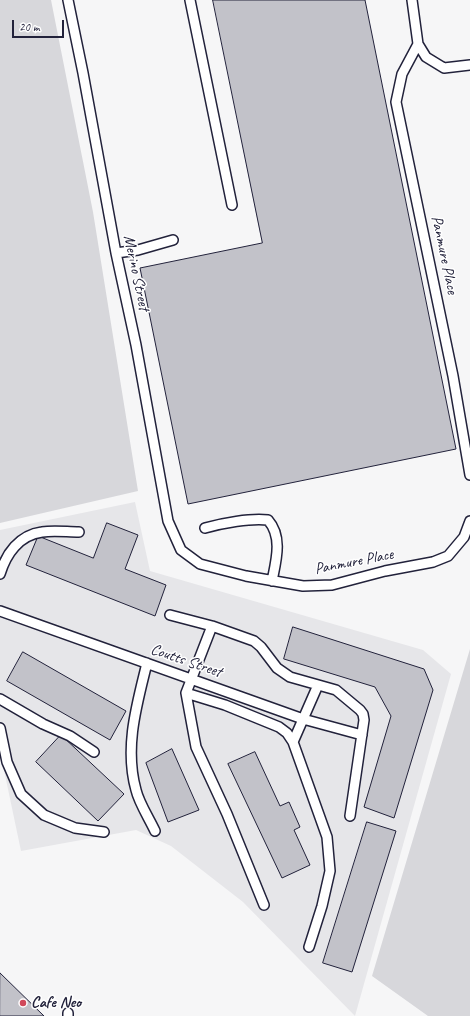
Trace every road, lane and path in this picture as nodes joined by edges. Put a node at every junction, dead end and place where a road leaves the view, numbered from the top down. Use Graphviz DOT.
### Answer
graph roads {
  1 [pos="68,0"];
  2 [pos="190,0"];
  3 [pos="412,0"];
  4 [pos="418,44"];
  5 [pos="470,66"];
  6 [pos="232,205"];
  7 [pos="173,240"];
  8 [pos="116,253"];
  9 [pos="470,475"];
  10 [pos="470,522"];
  11 [pos="205,528"];
  12 [pos="79,532"];
  13 [pos="181,550"];
  14 [pos="0,574"];
  15 [pos="272,581"];
  16 [pos="0,611"];
  17 [pos="170,615"];
  18 [pos="212,626"];
  19 [pos="147,663"];
  20 [pos="191,678"];
  21 [pos="318,685"];
  22 [pos="186,692"];
  23 [pos="0,699"];
  24 [pos="303,719"];
  25 [pos="0,728"];
  26 [pos="362,734"];
  27 [pos="294,742"];
  28 [pos="94,752"];
  29 [pos="350,816"];
  30 [pos="155,831"];
  31 [pos="104,832"];
  32 [pos="264,905"];
  33 [pos="309,947"];
  1 -- 8 [label="lane, Merino Street"];
  2 -- 6 [label="lane"];
  3 -- 4 [label="lane"];
  4 -- 5 [label="lane"];
  4 -- 9 [label="lane, Panmure Place"];
  7 -- 8 [label="lane"];
  8 -- 13 [label="lane, Merino Street"];
  10 -- 15 [label="lane, Panmure Place"];
  11 -- 15 [label="lane"];
  12 -- 14 [label="lane"];
  13 -- 15 [label="lane, Panmure Place"];
  16 -- 19 [label="lane, Coutts Street"];
  17 -- 18 [label="lane"];
  18 -- 20 [label="lane"];
  18 -- 21 [label="lane"];
  19 -- 20 [label="lane, Coutts Street"];
  19 -- 30 [label="lane"];
  20 -- 22 [label="lane"];
  20 -- 24 [label="lane, Coutts Street"];
  21 -- 24 [label="lane"];
  21 -- 26 [label="lane"];
  22 -- 27 [label="lane"];
  22 -- 32 [label="lane"];
  23 -- 28 [label="lane"];
  24 -- 26 [label="lane, Coutts Street"];
  24 -- 27 [label="lane"];
  25 -- 31 [label="lane"];
  26 -- 29 [label="lane"];
  27 -- 33 [label="lane"];
}
